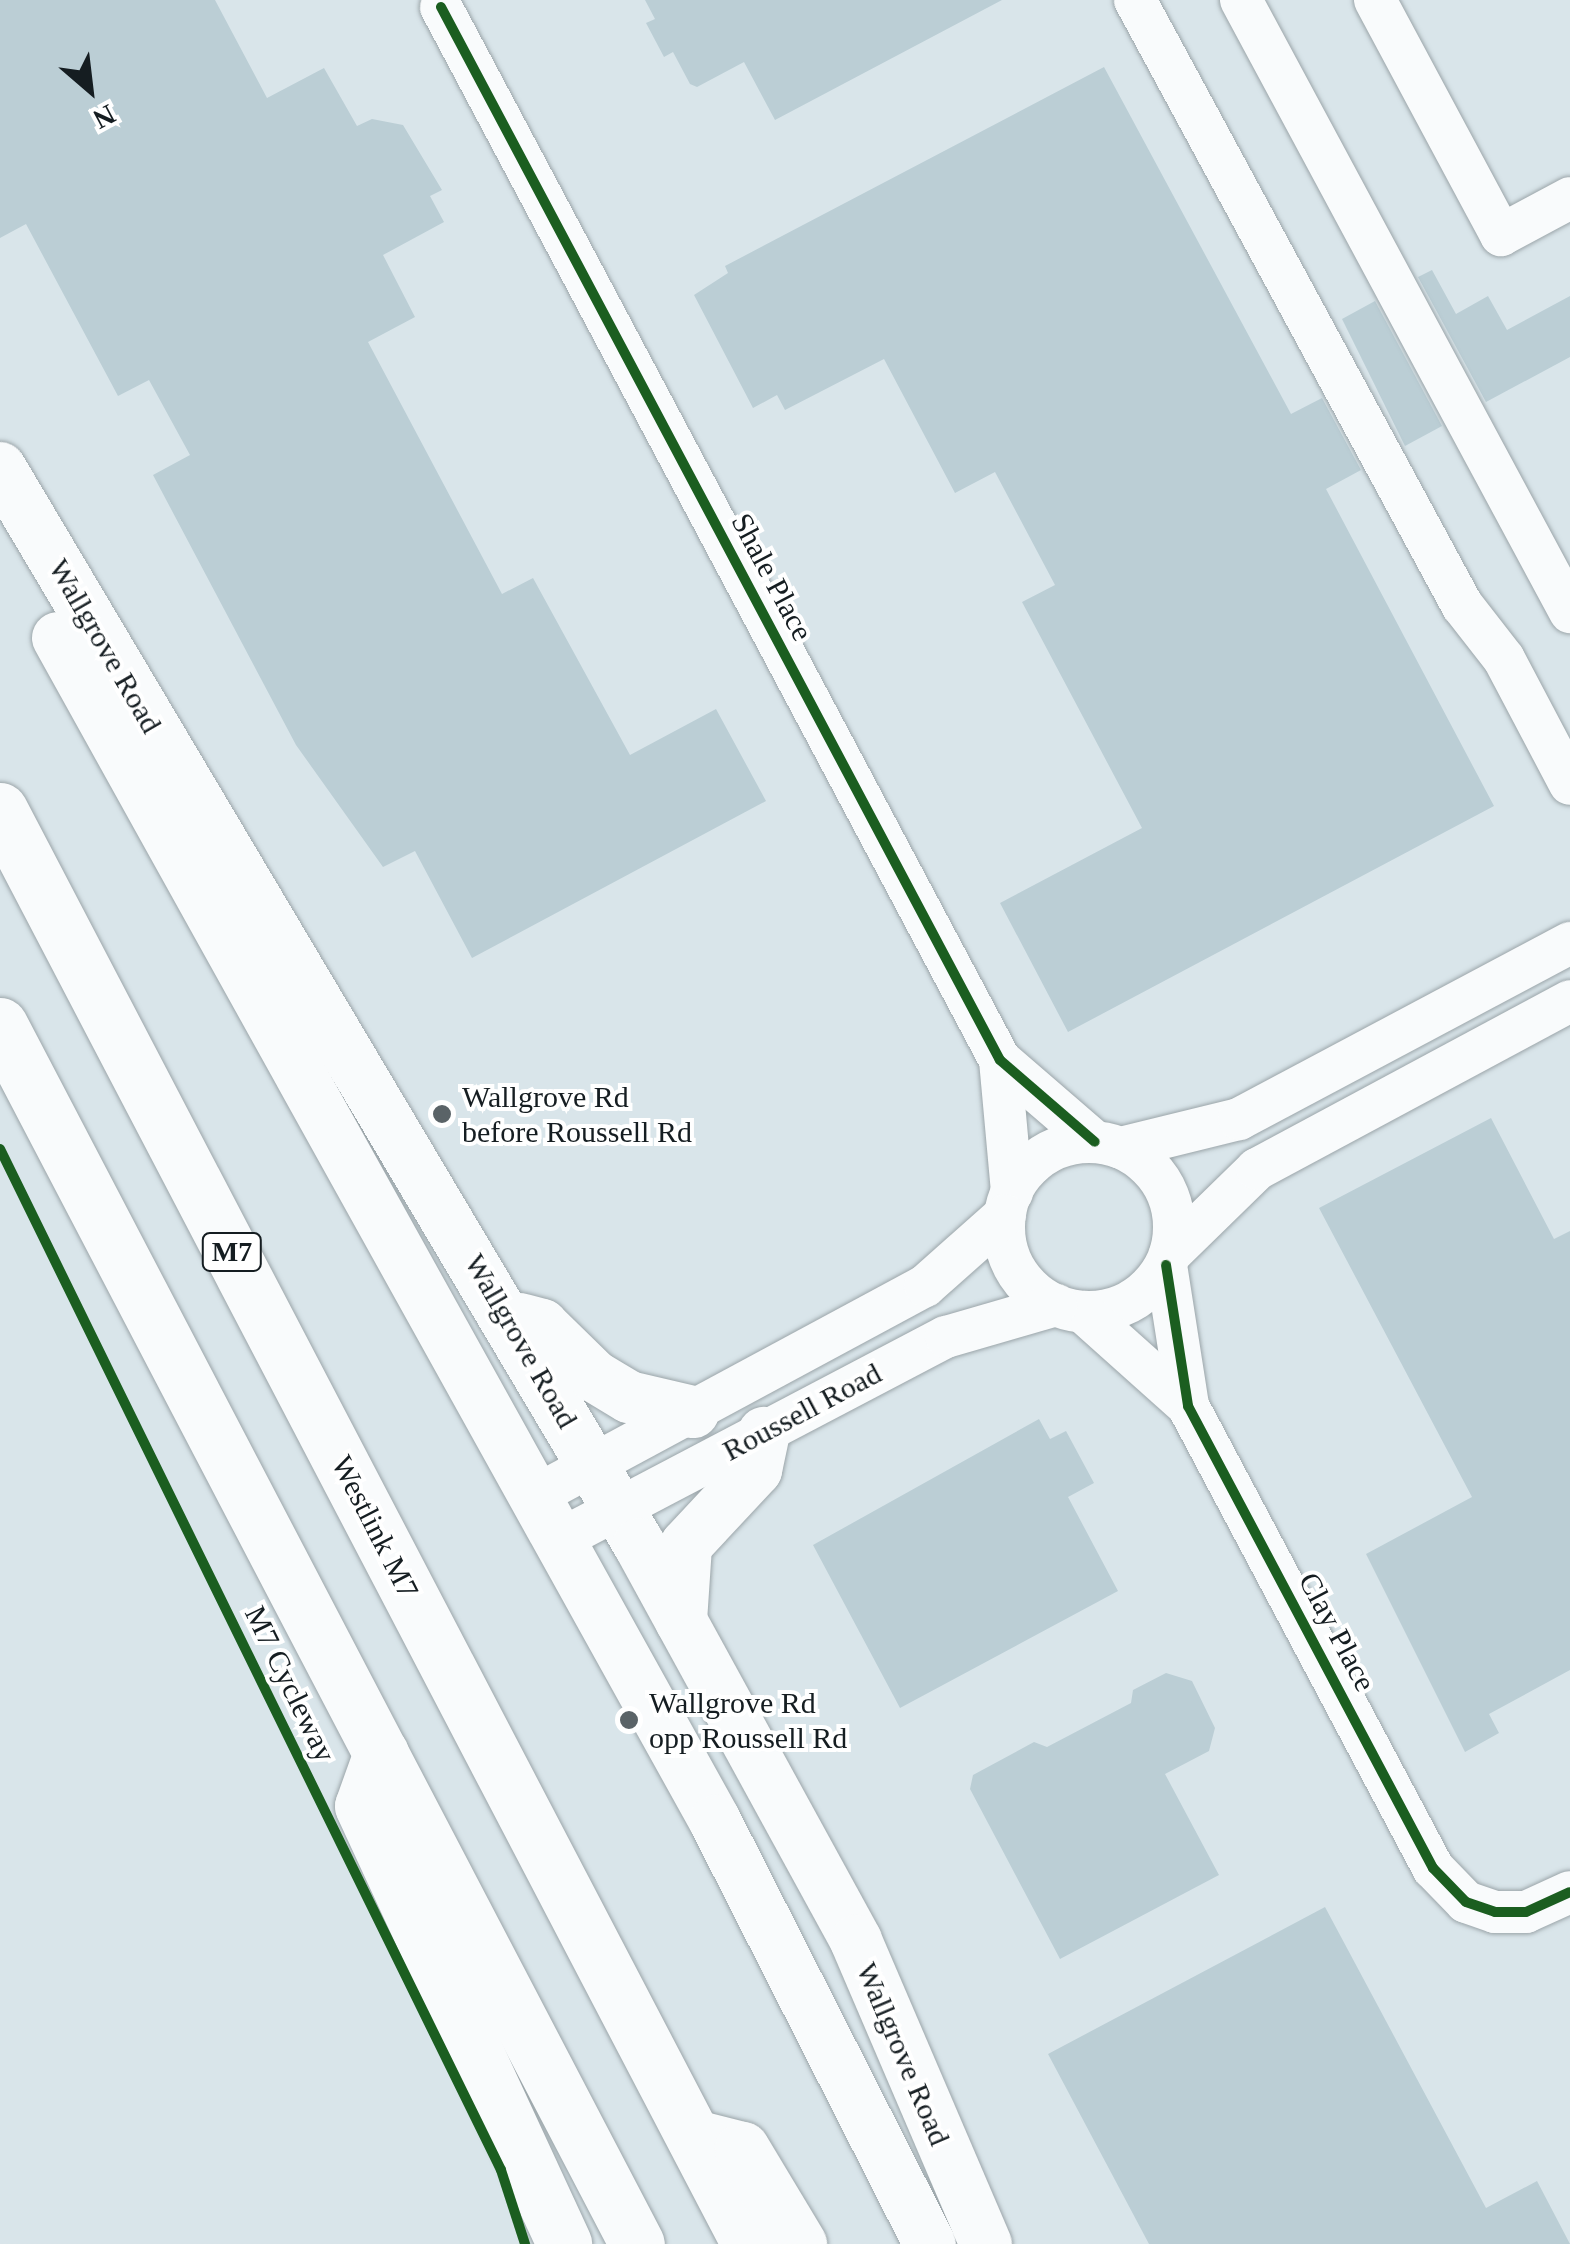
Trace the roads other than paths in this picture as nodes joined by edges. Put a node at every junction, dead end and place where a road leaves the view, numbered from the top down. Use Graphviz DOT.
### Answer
graph roads {
  1 [pos="1135,0"];
  2 [pos="1242,0"];
  3 [pos="1375,0"];
  4 [pos="441,7"];
  5 [pos="1570,198"];
  6 [pos="0,468"];
  7 [pos="0,537"];
  8 [pos="1570,612"];
  9 [pos="1570,784"];
  10 [pos="0,810"];
  11 [pos="1570,943"];
  12 [pos="1570,1001"];
  13 [pos="0,1025"];
  14 [pos="1000,1060"];
  15 [pos="1108,1145"];
  16 [pos="1008,1203"];
  17 [pos="1168,1260"];
  18 [pos="1070,1309"];
  19 [pos="508,1316"];
  20 [pos="1188,1406"];
  21 [pos="693,1412"];
  22 [pos="764,1432"];
  23 [pos="605,1486"];
  24 [pos="546,1519"];
  25 [pos="681,1622"];
  26 [pos="382,1753"];
  27 [pos="1570,1892"];
  28 [pos="694,2138"];
  29 [pos="564,2244"];
  30 [pos="636,2244"];
  31 [pos="749,2244"];
  32 [pos="799,2244"];
  33 [pos="930,2244"];
  34 [pos="986,2244"];
  1 -- 9 [label="street"];
  2 -- 8 [label="street"];
  3 -- 5 [label="street"];
  4 -- 14 [label="street, Shale Place"];
  6 -- 19 [label="main road, Wallgrove Road"];
  7 -- 24 [label="main road, Wallgrove Road"];
  10 -- 28 [label="highway, Westlink M7 / M7"];
  11 -- 15 [label="street"];
  12 -- 17 [label="street"];
  13 -- 26 [label="highway"];
  14 -- 15 [label="street, Shale Place"];
  14 -- 16 [label="street, Shale Place"];
  15 -- 16 [label="street"];
  15 -- 17 [label="street"];
  16 -- 18 [label="street"];
  16 -- 21 [label="street, Roussell Road"];
  17 -- 18 [label="street"];
  17 -- 20 [label="street, Clay Place"];
  18 -- 20 [label="street, Clay Place"];
  18 -- 22 [label="street, Roussell Road"];
  19 -- 21 [label="main road"];
  19 -- 23 [label="main road, Wallgrove Road"];
  20 -- 27 [label="street, Clay Place"];
  21 -- 23 [label="street, Roussell Road"];
  22 -- 23 [label="street, Roussell Road"];
  22 -- 25 [label="main road"];
  23 -- 24 [label="street, Roussell Road"];
  23 -- 25 [label="main road, Wallgrove Road"];
  24 -- 33 [label="main road, Wallgrove Road"];
  25 -- 34 [label="main road, Wallgrove Road"];
  26 -- 29 [label="highway"];
  26 -- 30 [label="highway"];
  28 -- 31 [label="highway, Westlink M7 / M7"];
  28 -- 32 [label="highway"];
}
